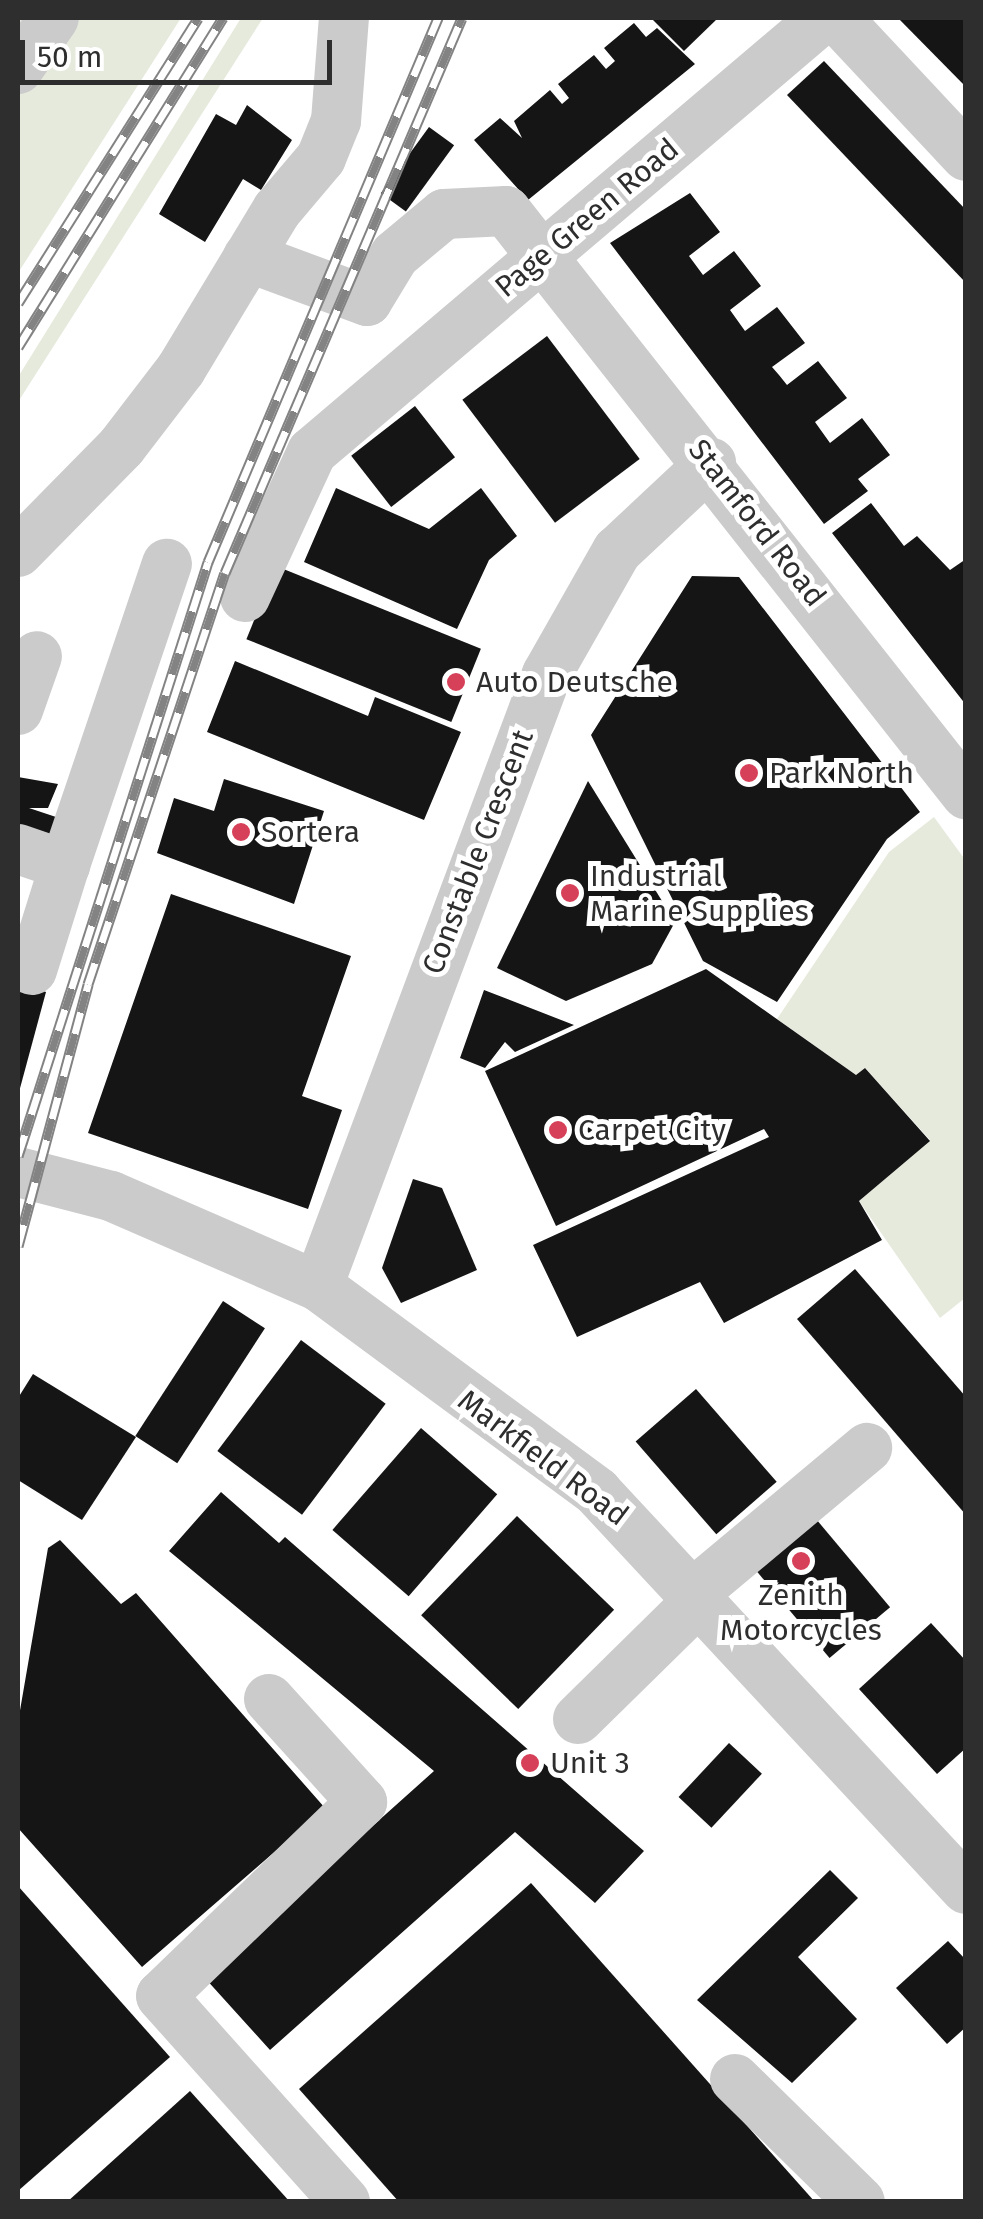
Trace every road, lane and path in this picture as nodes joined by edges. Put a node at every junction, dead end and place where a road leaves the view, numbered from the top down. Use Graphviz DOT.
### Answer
graph roads {
  1 [pos="54,18"];
  2 [pos="344,18"];
  3 [pos="823,18"];
  4 [pos="837,18"];
  5 [pos="18,68"];
  6 [pos="966,156"];
  7 [pos="545,255"];
  8 [pos="248,256"];
  9 [pos="711,463"];
  10 [pos="18,552"];
  11 [pos="168,564"];
  12 [pos="245,597"];
  13 [pos="37,656"];
  14 [pos="18,710"];
  15 [pos="966,794"];
  16 [pos="18,849"];
  17 [pos="66,865"];
  18 [pos="32,970"];
  19 [pos="18,1172"];
  20 [pos="318,1286"];
  21 [pos="867,1448"];
  22 [pos="693,1600"];
  23 [pos="269,1699"];
  24 [pos="578,1719"];
  25 [pos="966,1889"];
  26 [pos="735,2079"];
  27 [pos="345,2202"];
  28 [pos="860,2202"];
  1 -- 5 [label="street"];
  2 -- 8 [label="street"];
  3 -- 7 [label="street, Page Green Road"];
  4 -- 6 [label="street"];
  7 -- 8 [label="street, Stamford Road"];
  7 -- 9 [label="street, Stamford Road"];
  7 -- 12 [label="street, Page Green Road"];
  8 -- 10 [label="street"];
  9 -- 15 [label="street, Stamford Road"];
  9 -- 20 [label="street, Constable Crescent"];
  11 -- 17 [label="street"];
  13 -- 14 [label="street"];
  16 -- 17 [label="street"];
  17 -- 18 [label="street"];
  19 -- 20 [label="street, Markfield Road"];
  20 -- 22 [label="street, Markfield Road"];
  21 -- 22 [label="street"];
  22 -- 24 [label="street"];
  22 -- 25 [label="street, Markfield Road"];
  23 -- 27 [label="street"];
  26 -- 28 [label="street"];
}
